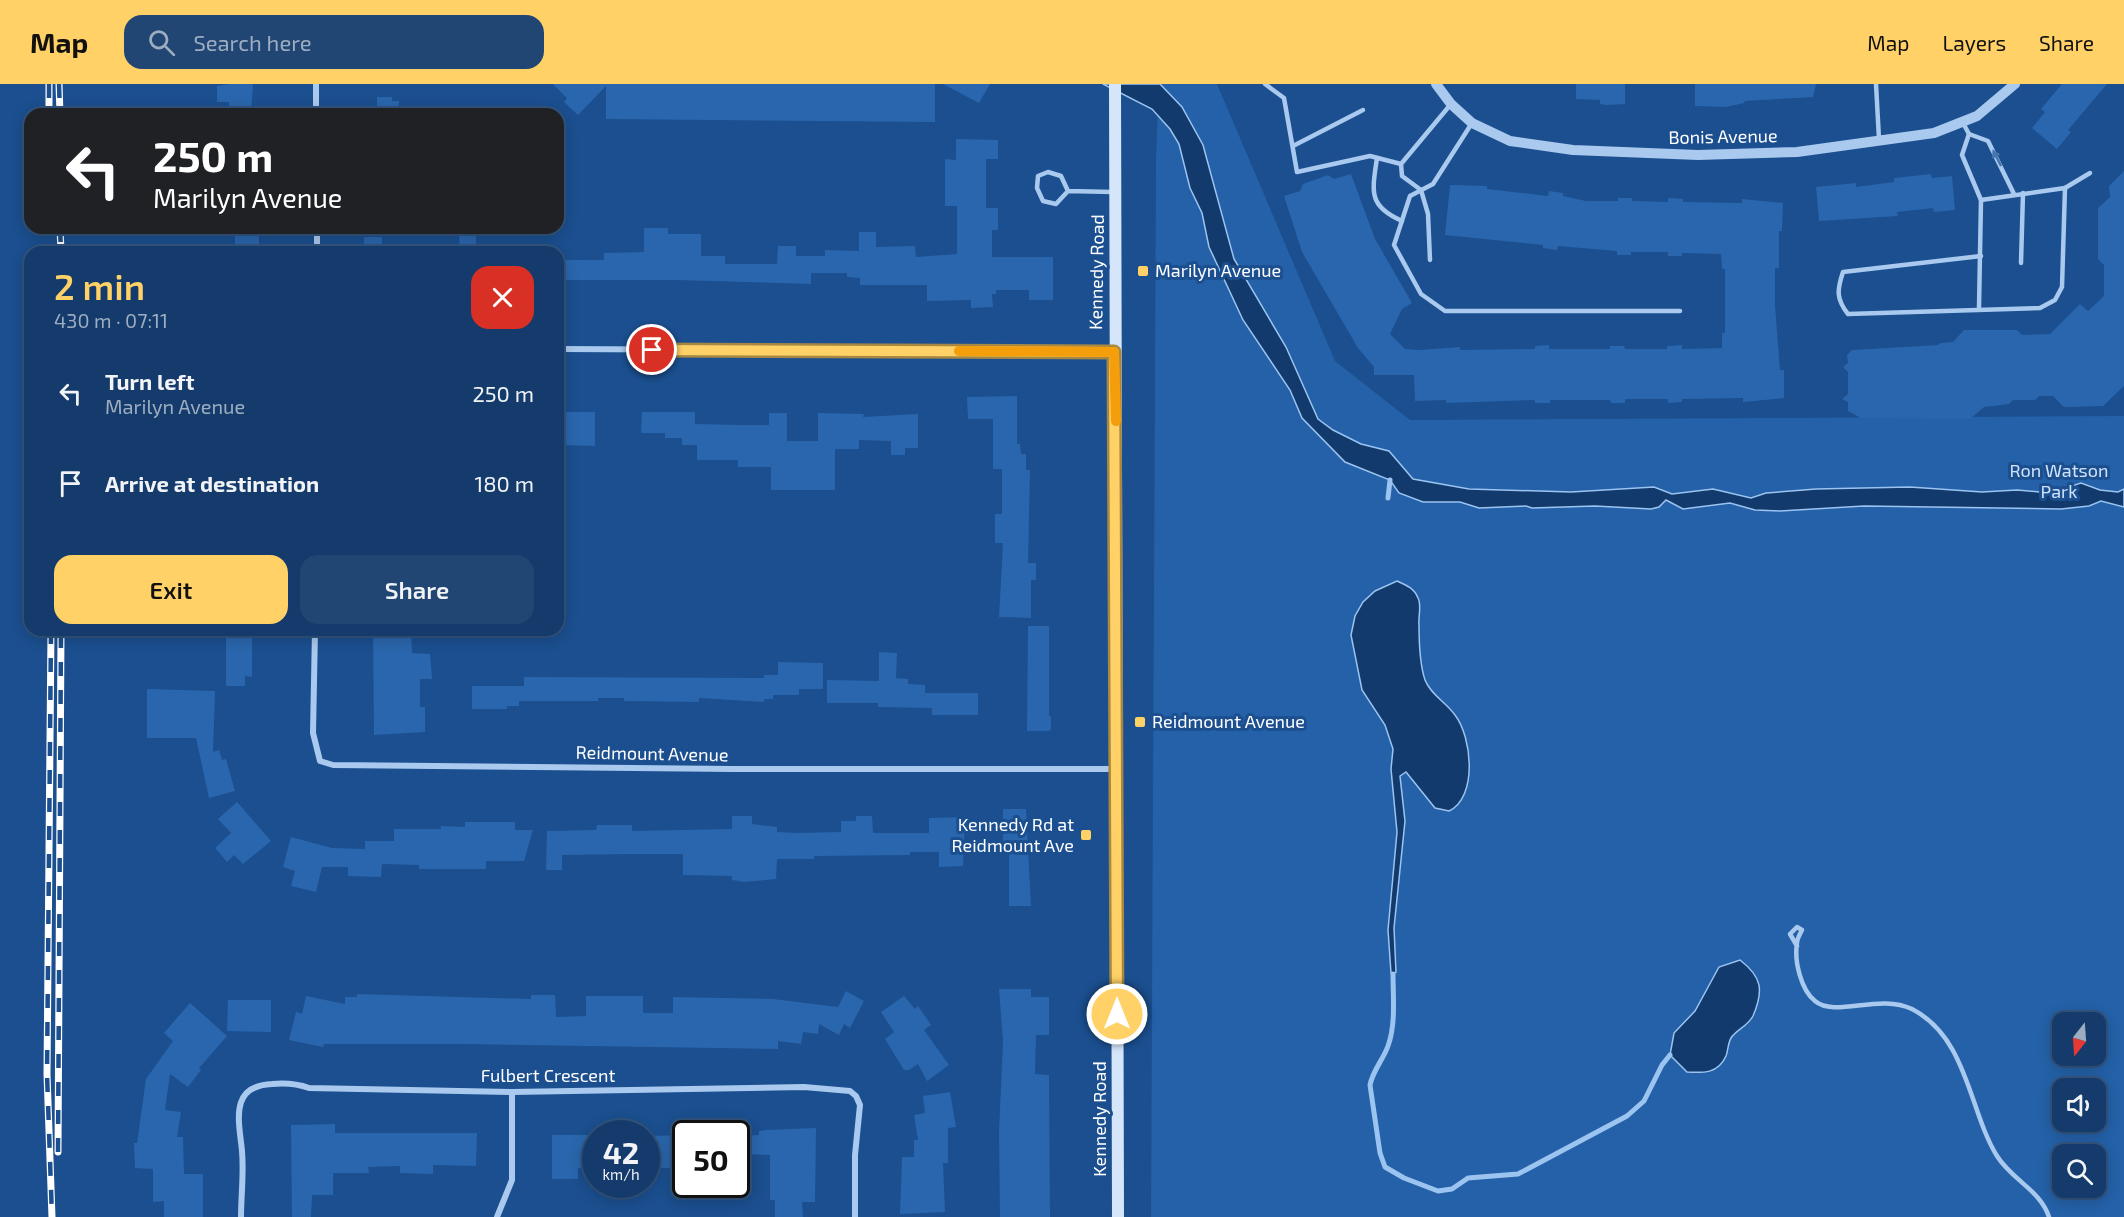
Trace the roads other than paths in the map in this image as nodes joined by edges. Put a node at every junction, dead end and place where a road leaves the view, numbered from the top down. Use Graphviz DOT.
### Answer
graph roads {
  1 [pos="316,84"];
  2 [pos="1115,84"];
  3 [pos="1265,84"];
  4 [pos="1436,84"];
  5 [pos="1876,84"];
  6 [pos="2015,84"];
  7 [pos="1451,104"];
  8 [pos="316,108"];
  9 [pos="1363,110"];
  10 [pos="1472,123"];
  11 [pos="1963,123"];
  12 [pos="1969,135"];
  13 [pos="1879,141"];
  14 [pos="1293,146"];
  15 [pos="1377,158"];
  16 [pos="1401,164"];
  17 [pos="2090,173"];
  18 [pos="2065,188"];
  19 [pos="1421,190"];
  20 [pos="1068,191"];
  21 [pos="1116,192"];
  22 [pos="2023,193"];
  23 [pos="2014,194"];
  24 [pos="1981,200"];
  25 [pos="1402,221"];
  26 [pos="1981,256"];
  27 [pos="1430,260"];
  28 [pos="2021,263"];
  29 [pos="1979,308"];
  30 [pos="1680,311"];
  31 [pos="564,350"];
  32 [pos="1114,352"];
  33 [pos="315,636"];
  34 [pos="1116,769"];
  35 [pos="1797,946"];
  36 [pos="512,1092"];
  37 [pos="241,1217"];
  38 [pos="497,1217"];
  39 [pos="855,1217"];
  40 [pos="1118,1217"];
  41 [pos="2049,1217"];
  1 -- 8 [label="street"];
  2 -- 21 [label="main road, Kennedy Road"];
  3 -- 14 [label="lane"];
  4 -- 7 [label="street, Bonis Avenue"];
  5 -- 13 [label="lane"];
  6 -- 11 [label="street, Bonis Avenue"];
  7 -- 10 [label="street, Bonis Avenue"];
  7 -- 16 [label="lane"];
  9 -- 14 [label="lane"];
  10 -- 13 [label="street, Bonis Avenue"];
  10 -- 19 [label="lane"];
  11 -- 12 [label="lane"];
  11 -- 13 [label="street, Bonis Avenue"];
  23 -- 12 [label="lane, one-way"];
  12 -- 24 [label="lane"];
  14 -- 15 [label="lane"];
  15 -- 16 [label="lane"];
  15 -- 25 [label="lane"];
  16 -- 19 [label="lane"];
  17 -- 18 [label="lane"];
  18 -- 22 [label="lane"];
  18 -- 29 [label="lane"];
  19 -- 25 [label="lane"];
  19 -- 27 [label="lane"];
  20 -- 20 [label="lane"];
  20 -- 21 [label="lane"];
  21 -- 32 [label="main road, Kennedy Road"];
  22 -- 23 [label="lane"];
  22 -- 28 [label="lane"];
  23 -- 24 [label="lane"];
  24 -- 26 [label="lane"];
  25 -- 30 [label="lane"];
  26 -- 29 [label="lane"];
  26 -- 29 [label="lane"];
  31 -- 32 [label="street"];
  32 -- 34 [label="main road, Kennedy Road"];
  33 -- 34 [label="street, Reidmount Avenue"];
  34 -- 40 [label="main road, Kennedy Road"];
  35 -- 41 [label="lane"];
  36 -- 37 [label="street, Fulbert Crescent"];
  36 -- 38 [label="street"];
  36 -- 39 [label="street, Fulbert Crescent"];
}
